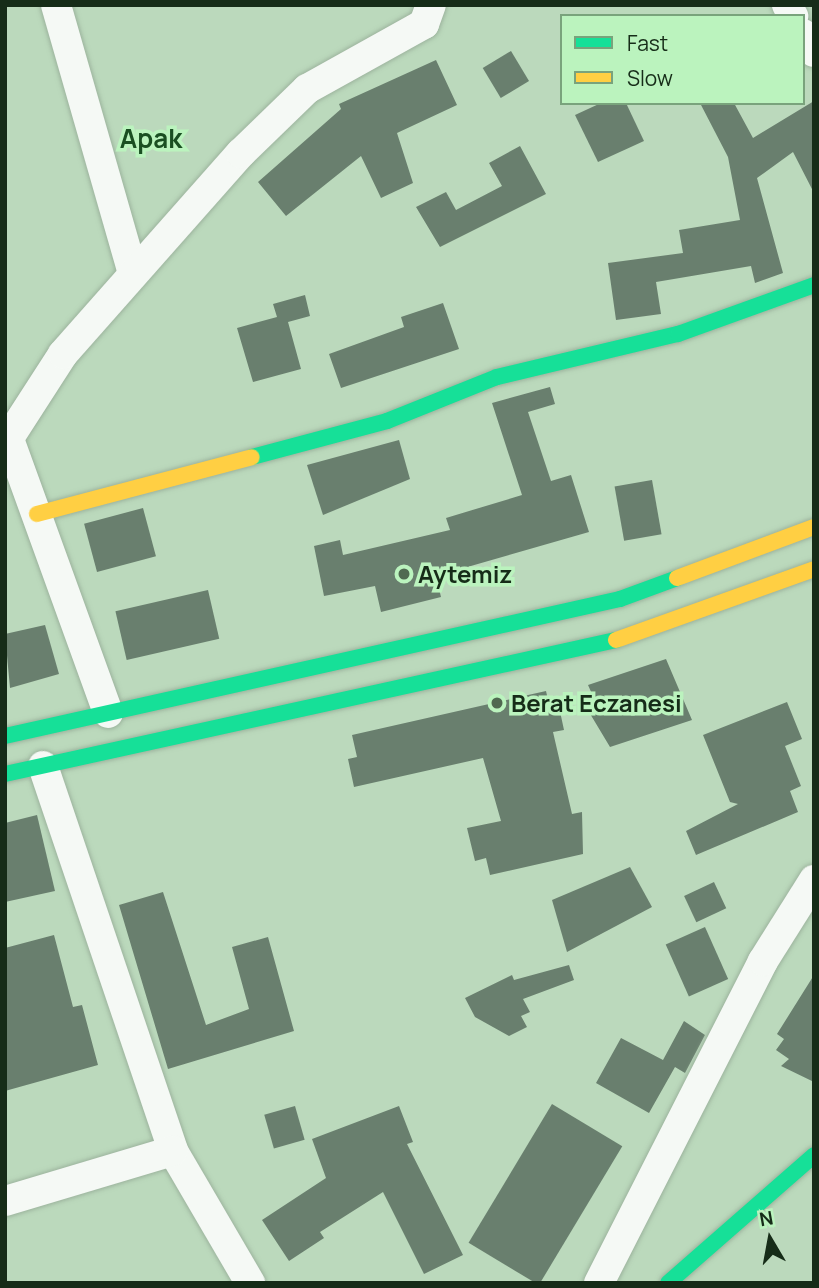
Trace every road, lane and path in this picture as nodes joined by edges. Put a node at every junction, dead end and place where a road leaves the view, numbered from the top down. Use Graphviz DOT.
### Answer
graph roads {
  1 [pos="56,5"];
  2 [pos="431,5"];
  3 [pos="133,273"];
  4 [pos="814,285"];
  5 [pos="7,438"];
  6 [pos="37,514"];
  7 [pos="814,527"];
  8 [pos="814,569"];
  9 [pos="108,713"];
  10 [pos="32,730"];
  11 [pos="5,736"];
  12 [pos="120,748"];
  13 [pos="43,765"];
  14 [pos="5,774"];
  15 [pos="814,880"];
  16 [pos="173,1151"];
  17 [pos="814,1155"];
  18 [pos="5,1201"];
  19 [pos="250,1283"];
  20 [pos="599,1283"];
  21 [pos="668,1283"];
  1 -- 3 [label="street"];
  2 -- 3 [label="street"];
  3 -- 5 [label="street"];
  4 -- 6 [label="main road"];
  5 -- 6 [label="street"];
  6 -- 9 [label="street"];
  7 -- 9 [label="main road"];
  8 -- 12 [label="main road"];
  9 -- 10 [label="main road"];
  9 -- 12 [label="main road"];
  10 -- 11 [label="main road"];
  10 -- 13 [label="main road"];
  12 -- 13 [label="main road"];
  13 -- 14 [label="main road"];
  13 -- 16 [label="street"];
  15 -- 20 [label="street"];
  16 -- 18 [label="street"];
  16 -- 19 [label="street"];
  17 -- 21 [label="main road"];
}
